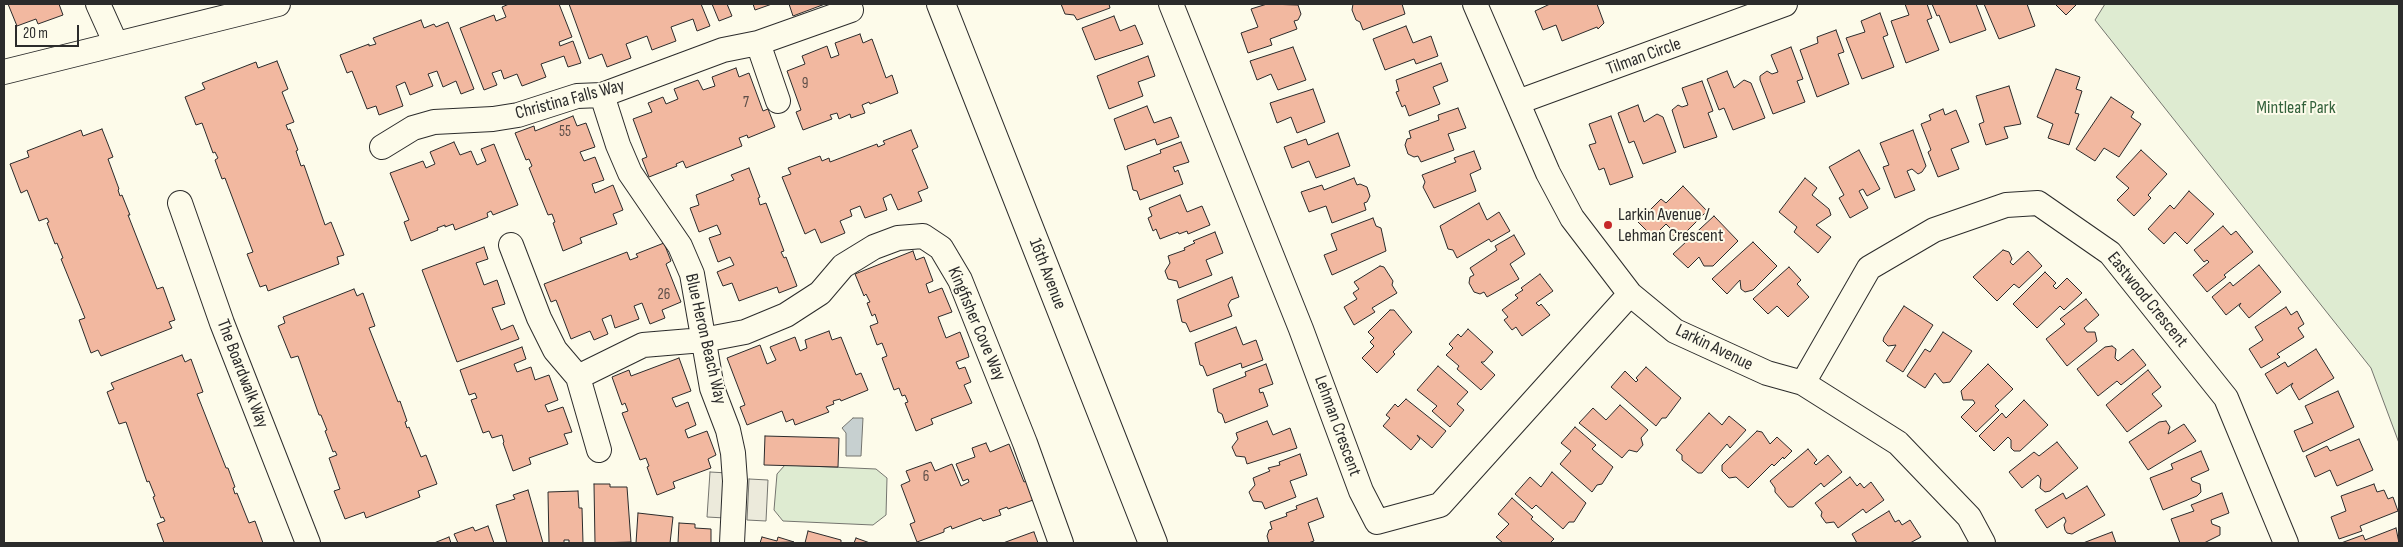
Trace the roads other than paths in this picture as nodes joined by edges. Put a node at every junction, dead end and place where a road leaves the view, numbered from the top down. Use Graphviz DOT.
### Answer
graph roads {
  1 [pos="98,4"];
  2 [pos="278,4"];
  3 [pos="941,4"];
  4 [pos="1171,4"];
  5 [pos="1475,4"];
  6 [pos="1774,6"];
  7 [pos="851,10"];
  8 [pos="116,44"];
  9 [pos="758,44"];
  10 [pos="4,72"];
  11 [pos="602,95"];
  12 [pos="778,101"];
  13 [pos="1518,102"];
  14 [pos="382,147"];
  15 [pos="180,203"];
  16 [pos="511,245"];
  17 [pos="1630,294"];
  18 [pos="702,340"];
  19 [pos="578,377"];
  20 [pos="1803,382"];
  21 [pos="599,450"];
  22 [pos="308,543"];
  23 [pos="732,543"];
  24 [pos="1060,543"];
  25 [pos="1153,543"];
  26 [pos="1983,543"];
  27 [pos="2286,543"];
  1 -- 8 [label="street"];
  2 -- 8 [label="street"];
  3 -- 25 [label="main road, 16th Avenue"];
  4 -- 17 [label="street, Lehman Crescent"];
  5 -- 13 [label="street, Larkin Avenue"];
  6 -- 13 [label="street, Tilman Circle"];
  7 -- 9 [label="street, Christina Falls Way"];
  8 -- 10 [label="street"];
  9 -- 11 [label="street, Christina Falls Way"];
  9 -- 12 [label="street"];
  11 -- 14 [label="street, Christina Falls Way"];
  11 -- 18 [label="street, Blue Heron Beach Way"];
  13 -- 17 [label="street, Larkin Avenue"];
  15 -- 22 [label="street, The Boardwalk Way"];
  16 -- 19 [label="street"];
  17 -- 20 [label="street, Larkin Avenue"];
  18 -- 19 [label="street, Kingfisher Cove Way"];
  18 -- 23 [label="street, Blue Heron Beach Way"];
  18 -- 24 [label="street, Kingfisher Cove Way"];
  19 -- 21 [label="street"];
  20 -- 26 [label="street, Larkin Avenue"];
  20 -- 27 [label="street, Eastwood Crescent"];
}
